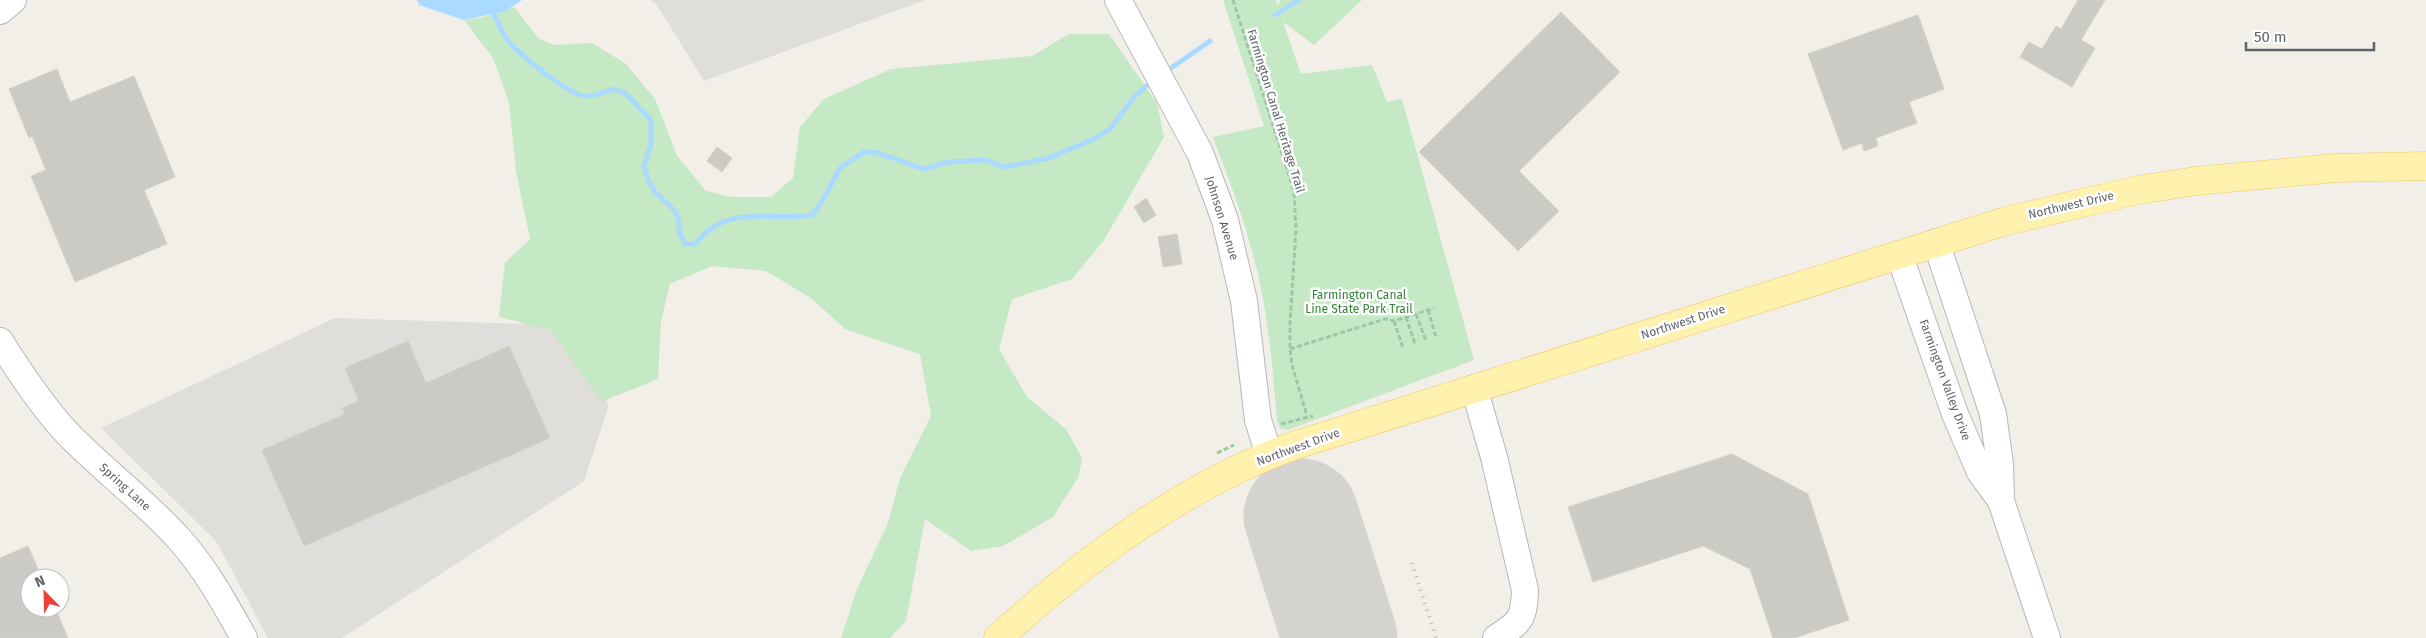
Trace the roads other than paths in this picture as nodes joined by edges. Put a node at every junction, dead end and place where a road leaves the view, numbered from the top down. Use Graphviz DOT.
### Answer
graph roads {
  1 [pos="13,0"];
  2 [pos="1118,0"];
  3 [pos="0,11"];
  4 [pos="2426,166"];
  5 [pos="1936,242"];
  6 [pos="1899,254"];
  7 [pos="0,341"];
  8 [pos="1474,388"];
  9 [pos="1269,455"];
  10 [pos="2001,502"];
  11 [pos="244,638"];
  12 [pos="998,638"];
  13 [pos="1496,638"];
  14 [pos="2047,638"];
  1 -- 3 [label="street"];
  2 -- 9 [label="street, Johnson Avenue"];
  4 -- 5 [label="main road, Northwest Drive"];
  5 -- 6 [label="main road, Northwest Drive"];
  5 -- 10 [label="street, Farmington Valley Drive"];
  6 -- 8 [label="main road, Northwest Drive"];
  6 -- 10 [label="street, Farmington Valley Drive"];
  7 -- 11 [label="street, Spring Lane"];
  8 -- 9 [label="main road, Northwest Drive"];
  8 -- 13 [label="street"];
  9 -- 12 [label="main road, Northwest Drive"];
  10 -- 14 [label="street, Farmington Valley Drive"];
}
